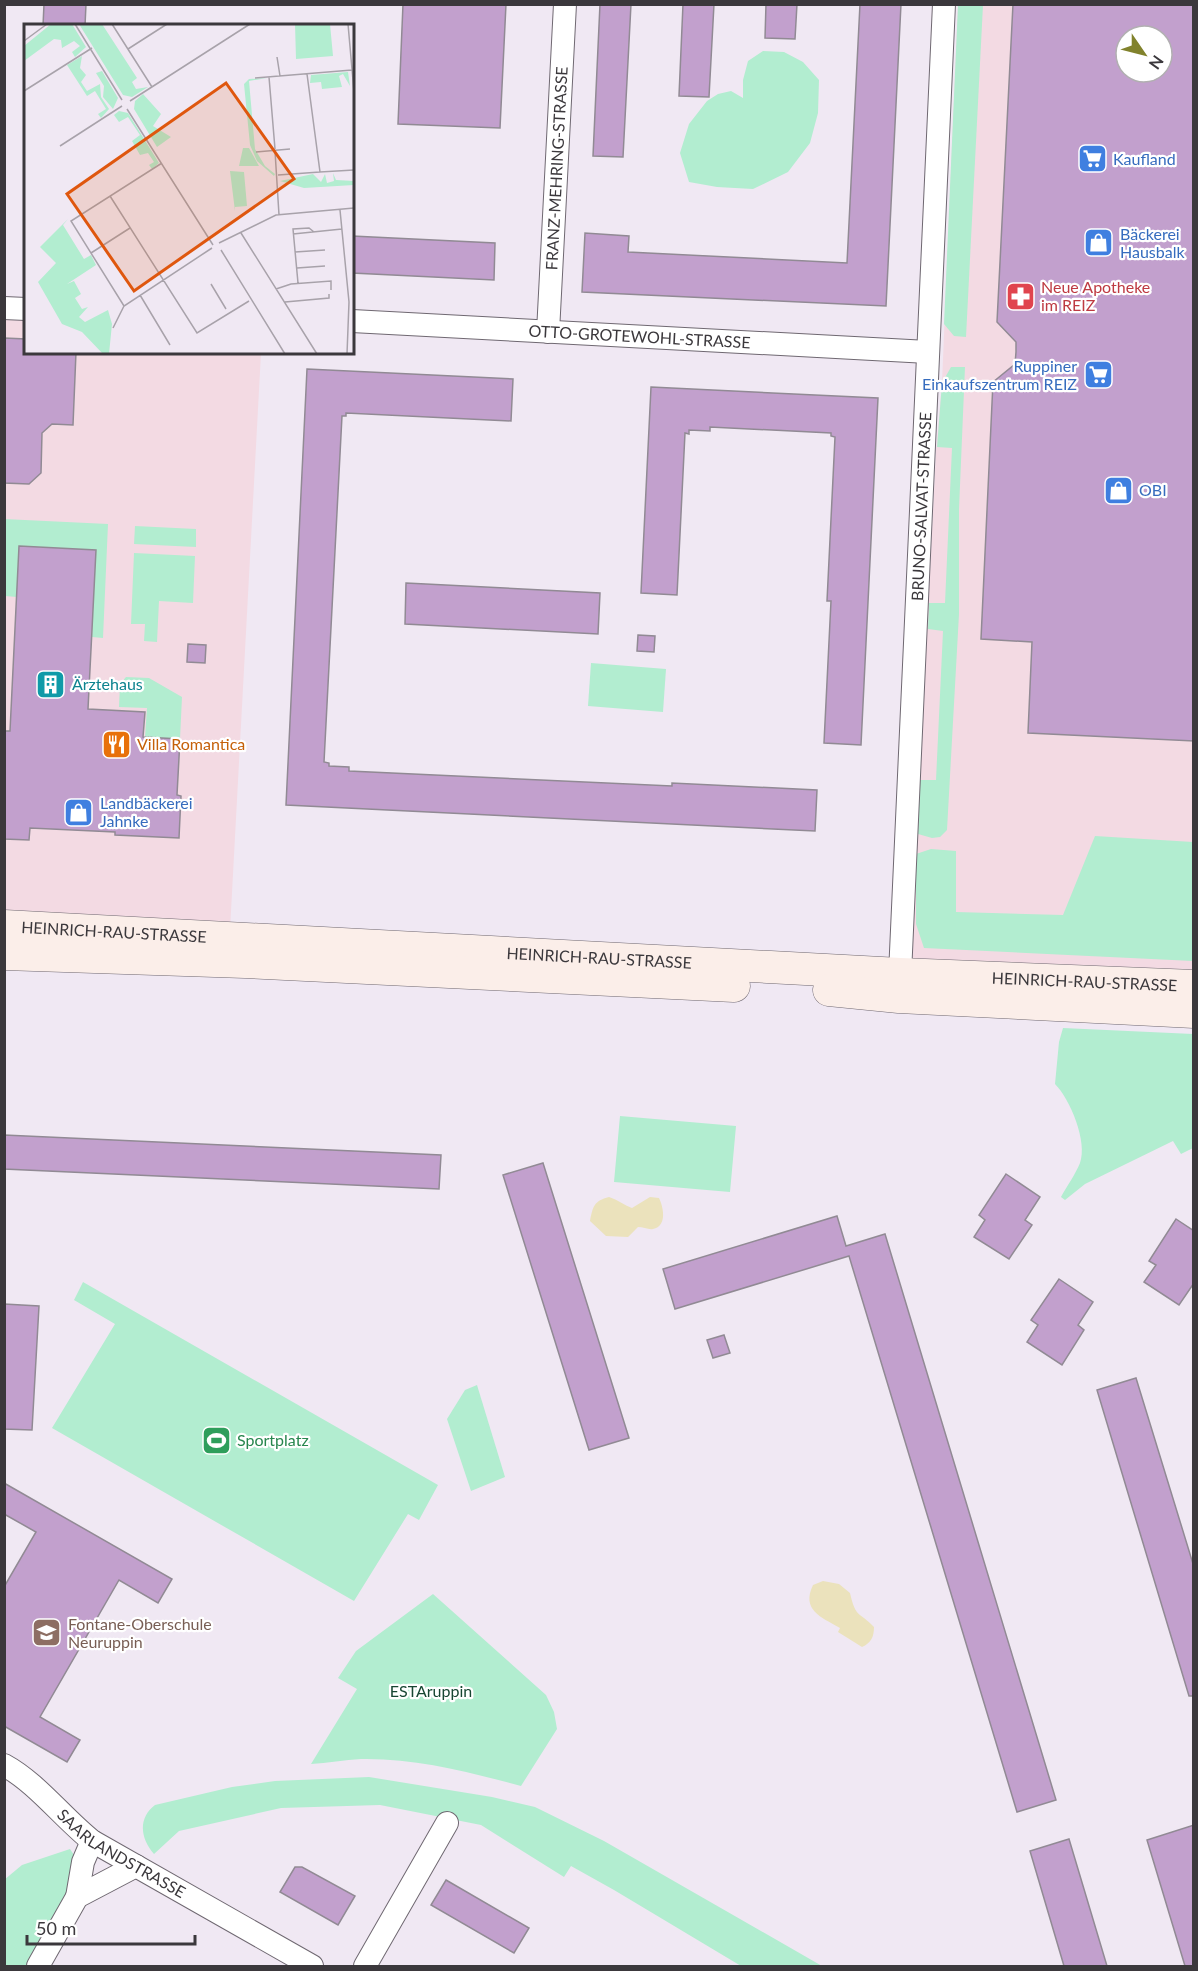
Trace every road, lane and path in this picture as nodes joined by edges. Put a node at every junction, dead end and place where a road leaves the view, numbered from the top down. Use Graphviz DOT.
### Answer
graph roads {
  1 [pos="565,4"];
  2 [pos="944,4"];
  3 [pos="4,308"];
  4 [pos="24,309"];
  5 [pos="354,321"];
  6 [pos="548,332"];
  7 [pos="928,352"];
  8 [pos="4,926"];
  9 [pos="4,954"];
  10 [pos="900,974"];
  11 [pos="1194,986"];
  12 [pos="1194,1012"];
  13 [pos="4,1765"];
  14 [pos="447,1823"];
  15 [pos="92,1841"];
  16 [pos="136,1866"];
  17 [pos="77,1897"];
  18 [pos="38,1966"];
  19 [pos="312,1966"];
  20 [pos="365,1966"];
  1 -- 6 [label="street, FRANZ-MEHRING-STRASSE"];
  2 -- 7 [label="street, BRUNO-SALVAT-STRASSE"];
  3 -- 4 [label="street"];
  5 -- 6 [label="street, OTTO-GROTEWOHL-STRASSE"];
  6 -- 7 [label="street, OTTO-GROTEWOHL-STRASSE"];
  7 -- 10 [label="street, BRUNO-SALVAT-STRASSE"];
  8 -- 10 [label="main road, HEINRICH-RAU-STRASSE"];
  9 -- 12 [label="main road, HEINRICH-RAU-STRASSE"];
  10 -- 11 [label="main road, HEINRICH-RAU-STRASSE"];
  13 -- 15 [label="street, SAARLANDSTRASSE"];
  14 -- 20 [label="street"];
  15 -- 16 [label="street, SAARLANDSTRASSE"];
  15 -- 17 [label="street"];
  16 -- 17 [label="street"];
  16 -- 19 [label="street, SAARLANDSTRASSE"];
  17 -- 18 [label="street"];
}
